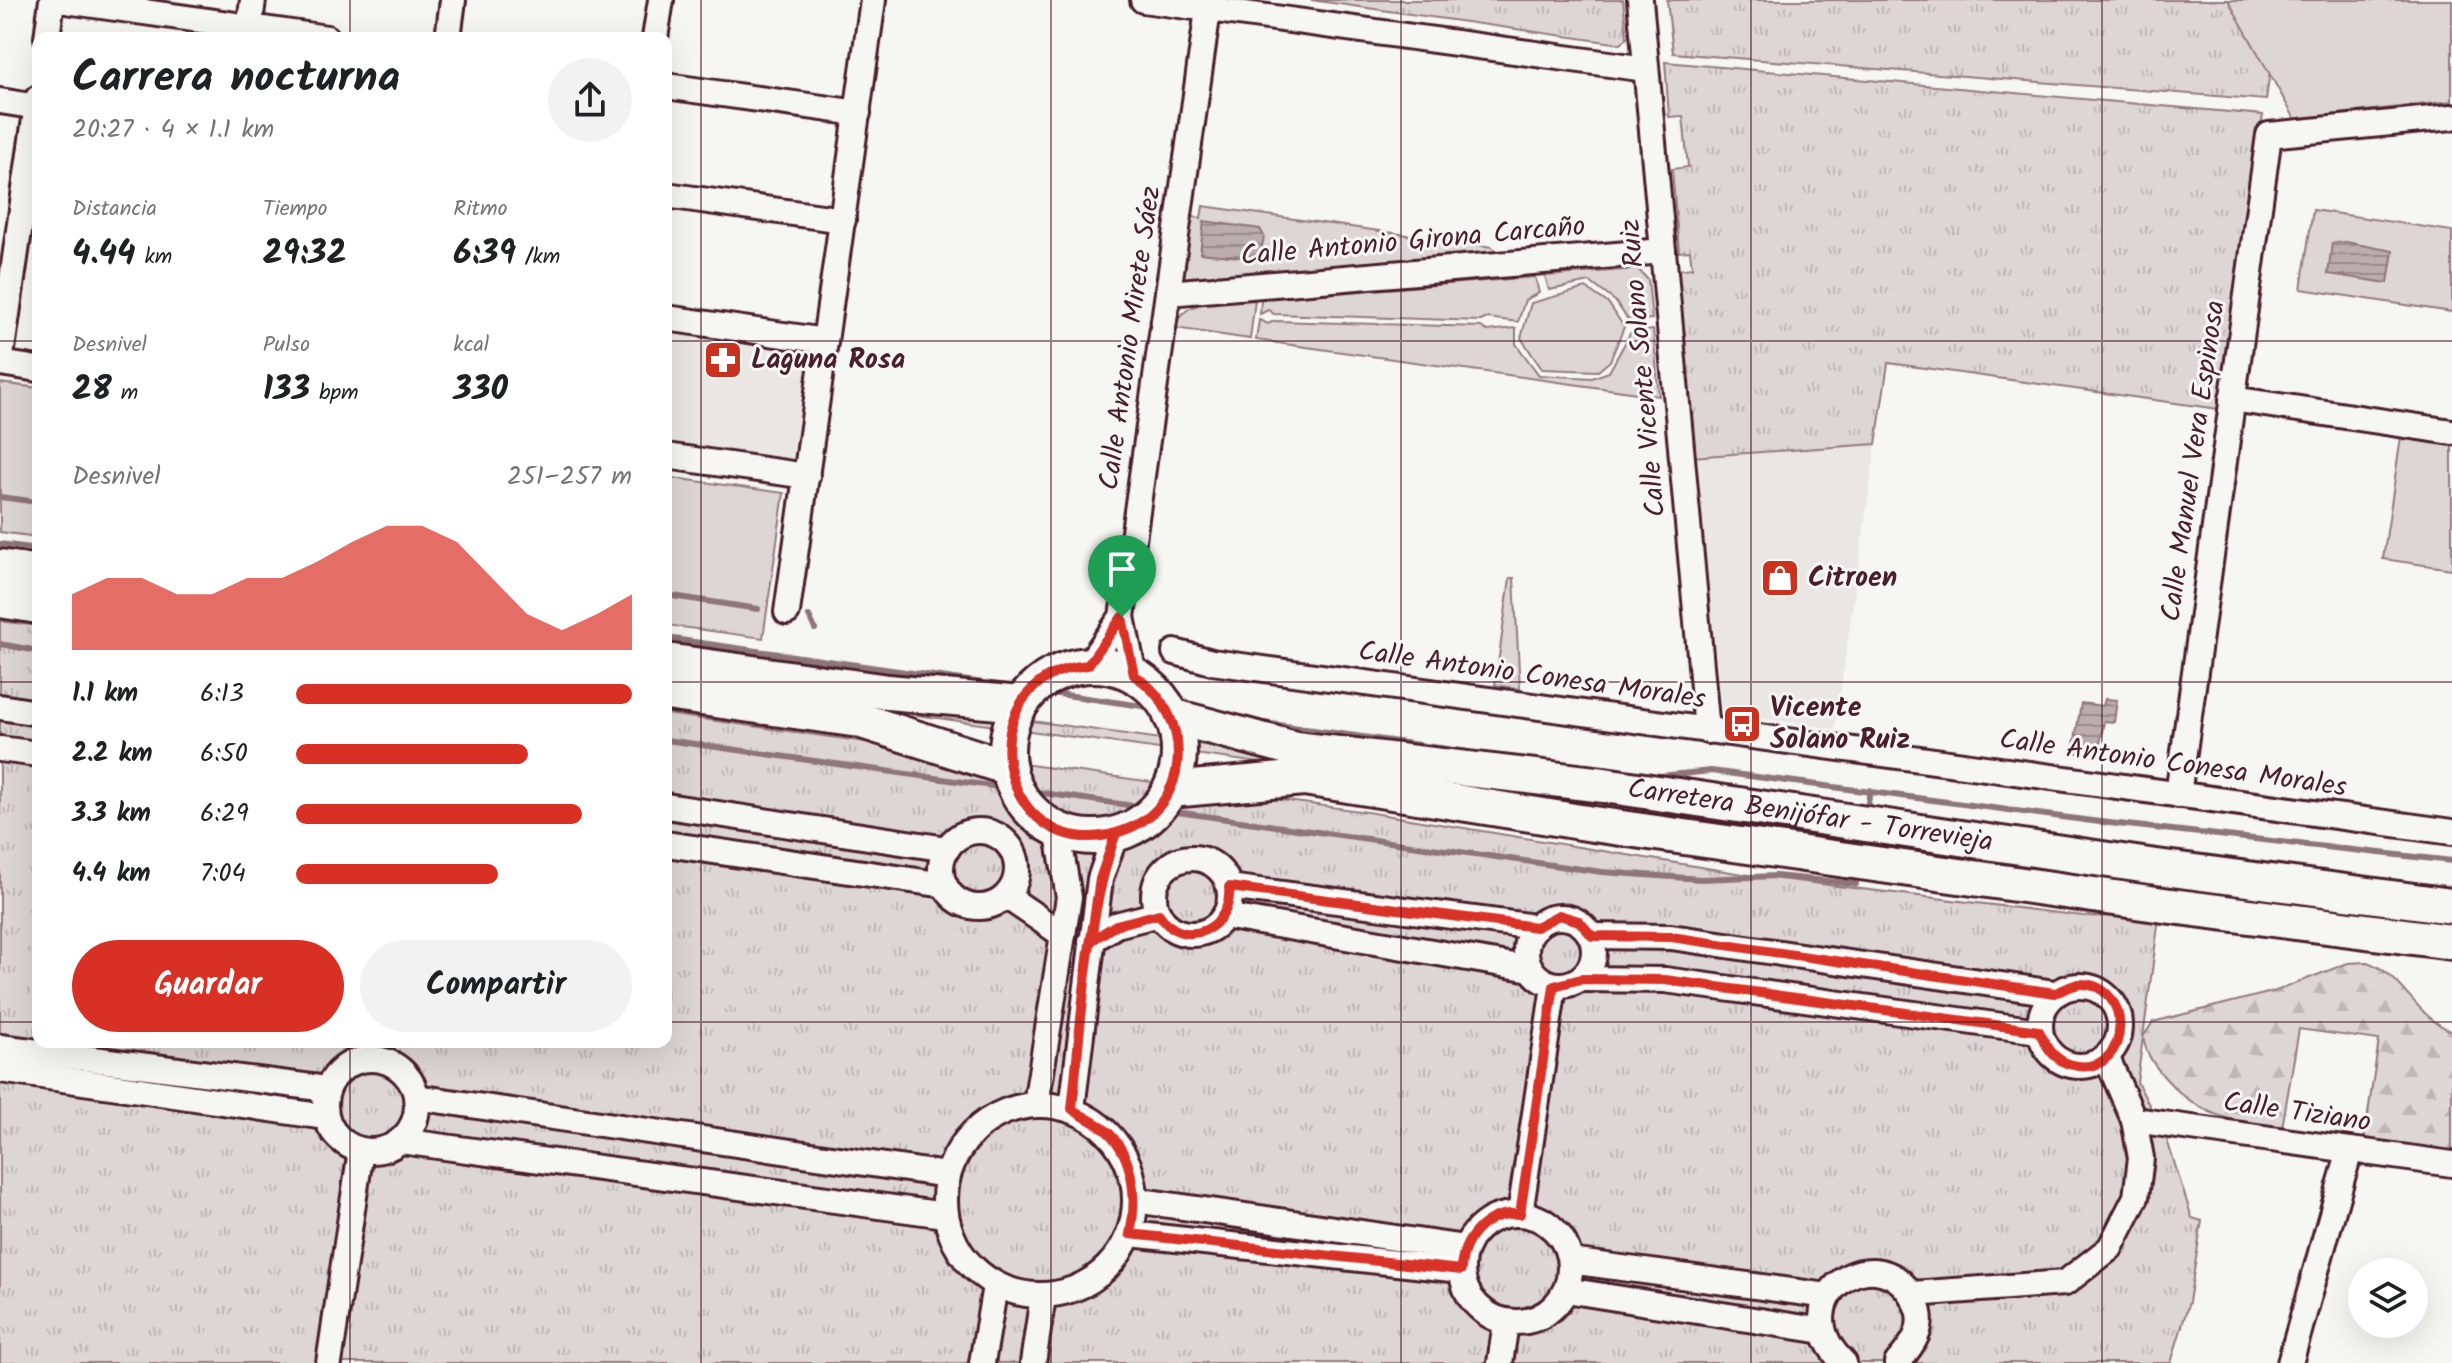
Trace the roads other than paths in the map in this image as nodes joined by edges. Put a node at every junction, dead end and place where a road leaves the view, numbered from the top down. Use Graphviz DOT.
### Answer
graph roads {
  1 [pos="52,0"];
  2 [pos="59,0"];
  3 [pos="253,0"];
  4 [pos="453,0"];
  5 [pos="661,0"];
  6 [pos="873,0"];
  7 [pos="1143,0"];
  8 [pos="1640,0"];
  9 [pos="1208,10"];
  10 [pos="48,32"];
  11 [pos="248,32"];
  12 [pos="449,32"];
  13 [pos="656,32"];
  14 [pos="1646,69"];
  15 [pos="672,87"];
  16 [pos="0,101"];
  17 [pos="32,104"];
  18 [pos="858,113"];
  19 [pos="2452,117"];
  20 [pos="32,143"];
  21 [pos="672,196"];
  22 [pos="843,220"];
  23 [pos="19,227"];
  24 [pos="1663,251"];
  25 [pos="1168,293"];
  26 [pos="672,319"];
  27 [pos="825,341"];
  28 [pos="0,363"];
  29 [pos="32,368"];
  30 [pos="2232,399"];
  31 [pos="2452,432"];
  32 [pos="672,457"];
  33 [pos="807,476"];
  34 [pos="0,567"];
  35 [pos="32,572"];
  36 [pos="0,600"];
  37 [pos="32,605"];
  38 [pos="787,612"];
  39 [pos="1122,617"];
  40 [pos="1175,652"];
  41 [pos="672,662"];
  42 [pos="1088,665"];
  43 [pos="1134,675"];
  44 [pos="672,694"];
  45 [pos="1021,704"];
  46 [pos="0,707"];
  47 [pos="32,712"];
  48 [pos="1171,716"];
  49 [pos="1707,731"];
  50 [pos="0,749"];
  51 [pos="32,753"];
  52 [pos="1009,768"];
  53 [pos="1170,790"];
  54 [pos="2178,795"];
  55 [pos="672,807"];
  56 [pos="1057,829"];
  57 [pos="2452,832"];
  58 [pos="1116,833"];
  59 [pos="672,845"];
  60 [pos="947,849"];
  61 [pos="945,885"];
  62 [pos="1229,887"];
  63 [pos="1006,896"];
  64 [pos="2452,906"];
  65 [pos="1159,914"];
  66 [pos="1224,916"];
  67 [pos="1536,927"];
  68 [pos="1063,935"];
  69 [pos="1592,936"];
  70 [pos="1091,941"];
  71 [pos="2452,942"];
  72 [pos="1531,969"];
  73 [pos="1581,979"];
  74 [pos="1554,986"];
  75 [pos="2055,993"];
  76 [pos="2039,1031"];
  77 [pos="0,1047"];
  78 [pos="372,1050"];
  79 [pos="2107,1058"];
  80 [pos="0,1070"];
  81 [pos="327,1089"];
  82 [pos="416,1097"];
  83 [pos="1036,1104"];
  84 [pos="1072,1109"];
  85 [pos="326,1117"];
  86 [pos="2134,1120"];
  87 [pos="401,1141"];
  88 [pos="361,1150"];
  89 [pos="2350,1150"];
  90 [pos="2452,1164"];
  91 [pos="947,1175"];
  92 [pos="1135,1200"];
  93 [pos="1520,1214"];
  94 [pos="945,1215"];
  95 [pos="1130,1234"];
  96 [pos="1463,1259"];
  97 [pos="1570,1261"];
  98 [pos="995,1286"];
  99 [pos="1566,1290"];
  100 [pos="1912,1294"];
  101 [pos="1043,1296"];
  102 [pos="1828,1296"];
  103 [pos="1506,1323"];
  104 [pos="1823,1331"];
  105 [pos="329,1363"];
  106 [pos="982,1363"];
  107 [pos="1033,1363"];
  108 [pos="1500,1363"];
  109 [pos="1844,1363"];
  110 [pos="1897,1363"];
  111 [pos="2290,1363"];
  1 -- 10 [label="street"];
  2 -- 11 [label="street"];
  3 -- 11 [label="street"];
  4 -- 12 [label="street"];
  5 -- 13 [label="street"];
  6 -- 18 [label="street"];
  7 -- 9 [label="street"];
  8 -- 14 [label="street, Calle Vicente Solano Ruiz"];
  9 -- 14 [label="street"];
  9 -- 25 [label="street, Calle Antonio Mirete Sáez"];
  14 -- 24 [label="street, Calle Vicente Solano Ruiz"];
  15 -- 18 [label="street"];
  16 -- 17 [label="street"];
  18 -- 22 [label="street"];
  19 -- 30 [label="street, Calle Manuel Vera Espinosa"];
  20 -- 23 [label="street"];
  21 -- 22 [label="street"];
  22 -- 27 [label="street"];
  23 -- 28 [label="street"];
  24 -- 25 [label="street, Calle Antonio Girona Carcaño"];
  24 -- 49 [label="street, Calle Vicente Solano Ruiz"];
  25 -- 39 [label="street, Calle Antonio Mirete Sáez"];
  26 -- 27 [label="street"];
  27 -- 33 [label="street"];
  28 -- 29 [label="street"];
  30 -- 31 [label="street"];
  30 -- 54 [label="street, Calle Manuel Vera Espinosa"];
  32 -- 33 [label="street"];
  33 -- 38 [label="street"];
  34 -- 35 [label="main road"];
  36 -- 37 [label="main road"];
  39 -- 42 [label="street, Calle Antonio Mirete Sáez"];
  39 -- 43 [label="street"];
  40 -- 49 [label="street, Calle Antonio Conesa Morales"];
  41 -- 45 [label="main road"];
  42 -- 43 [label="main road"];
  42 -- 45 [label="main road"];
  43 -- 48 [label="main road"];
  44 -- 52 [label="main road"];
  45 -- 52 [label="main road"];
  46 -- 47 [label="street"];
  48 -- 53 [label="main road"];
  48 -- 64 [label="main road, Carretera Benijófar - Torrevieja"];
  49 -- 54 [label="street, Calle Antonio Conesa Morales"];
  50 -- 51 [label="street"];
  52 -- 56 [label="main road"];
  53 -- 58 [label="main road"];
  53 -- 71 [label="main road, Carretera Benijófar - Torrevieja"];
  54 -- 57 [label="street, Calle Antonio Conesa Morales"];
  55 -- 60 [label="street"];
  56 -- 58 [label="main road"];
  56 -- 68 [label="street"];
  58 -- 70 [label="street"];
  59 -- 61 [label="street"];
  60 -- 61 [label="street"];
  60 -- 63 [label="street"];
  61 -- 63 [label="street"];
  62 -- 65 [label="street"];
  62 -- 66 [label="street"];
  62 -- 67 [label="street"];
  63 -- 68 [label="street"];
  65 -- 66 [label="street"];
  65 -- 70 [label="street"];
  66 -- 72 [label="street"];
  67 -- 69 [label="street"];
  67 -- 72 [label="street"];
  68 -- 83 [label="street"];
  69 -- 73 [label="street"];
  69 -- 75 [label="street"];
  70 -- 84 [label="street"];
  72 -- 74 [label="street"];
  73 -- 74 [label="street"];
  73 -- 76 [label="street"];
  74 -- 93 [label="street"];
  75 -- 76 [label="street"];
  75 -- 79 [label="street"];
  76 -- 79 [label="street"];
  77 -- 81 [label="street"];
  78 -- 81 [label="street"];
  78 -- 82 [label="street"];
  79 -- 86 [label="street"];
  80 -- 85 [label="street"];
  81 -- 85 [label="street"];
  82 -- 87 [label="street"];
  82 -- 91 [label="street"];
  83 -- 84 [label="street"];
  83 -- 91 [label="street"];
  84 -- 92 [label="street"];
  85 -- 88 [label="street"];
  86 -- 89 [label="street, Calle Tiziano"];
  86 -- 100 [label="street"];
  87 -- 88 [label="street"];
  87 -- 94 [label="street"];
  88 -- 105 [label="street"];
  89 -- 90 [label="street, Calle Tiziano"];
  89 -- 111 [label="street"];
  91 -- 94 [label="street"];
  92 -- 95 [label="street"];
  92 -- 96 [label="street"];
  93 -- 96 [label="street"];
  93 -- 97 [label="street"];
  94 -- 98 [label="street"];
  95 -- 96 [label="street"];
  95 -- 101 [label="street"];
  96 -- 103 [label="street"];
  97 -- 99 [label="street"];
  97 -- 102 [label="street"];
  98 -- 101 [label="street"];
  98 -- 106 [label="street"];
  99 -- 103 [label="street"];
  99 -- 104 [label="street"];
  100 -- 102 [label="street"];
  100 -- 110 [label="street"];
  101 -- 107 [label="street"];
  102 -- 104 [label="street"];
  103 -- 108 [label="street"];
  104 -- 109 [label="street"];
}
